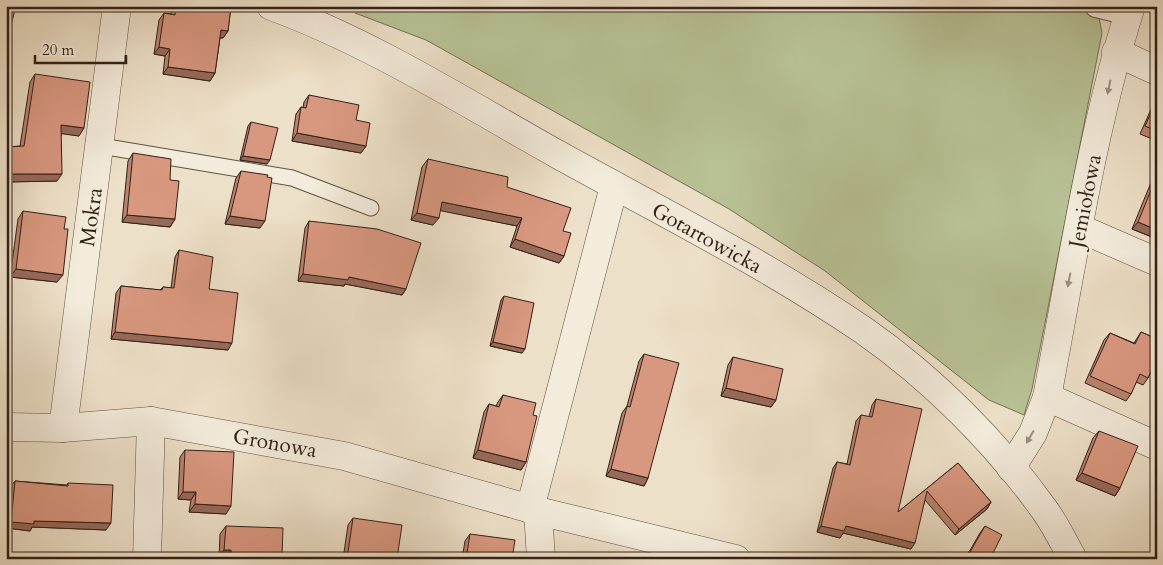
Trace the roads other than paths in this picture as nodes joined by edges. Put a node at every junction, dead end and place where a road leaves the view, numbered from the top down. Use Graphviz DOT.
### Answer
graph roads {
  1 [pos="117,6"];
  2 [pos="271,6"];
  3 [pos="1096,6"];
  4 [pos="1130,10"];
  5 [pos="1116,52"];
  6 [pos="1157,71"];
  7 [pos="101,146"];
  8 [pos="614,186"];
  9 [pos="371,208"];
  10 [pos="1079,228"];
  11 [pos="1157,262"];
  12 [pos="1047,397"];
  13 [pos="151,421"];
  14 [pos="6,427"];
  15 [pos="63,428"];
  16 [pos="1157,446"];
  17 [pos="1011,468"];
  18 [pos="534,510"];
  19 [pos="147,559"];
  20 [pos="540,559"];
  21 [pos="736,559"];
  22 [pos="1073,559"];
  1 -- 7 [label="street, Mokra"];
  2 -- 8 [label="street, Gotartowicka"];
  3 -- 4 [label="street"];
  4 -- 5 [label="street, Jemiołowa"];
  5 -- 6 [label="street"];
  5 -- 10 [label="street, Jemiołowa, one-way"];
  7 -- 9 [label="lane"];
  7 -- 15 [label="street, Mokra"];
  8 -- 17 [label="street, Gotartowicka"];
  8 -- 18 [label="street"];
  10 -- 11 [label="street"];
  10 -- 12 [label="street, Jemiołowa, one-way"];
  12 -- 16 [label="street"];
  12 -- 17 [label="street, Jemiołowa, one-way"];
  13 -- 15 [label="street, Gronowa"];
  13 -- 18 [label="street, Gronowa"];
  13 -- 19 [label="street"];
  14 -- 15 [label="street, Gronowa"];
  17 -- 22 [label="street, Gotartowicka"];
  18 -- 20 [label="street"];
  18 -- 21 [label="street, Gronowa"];
}
